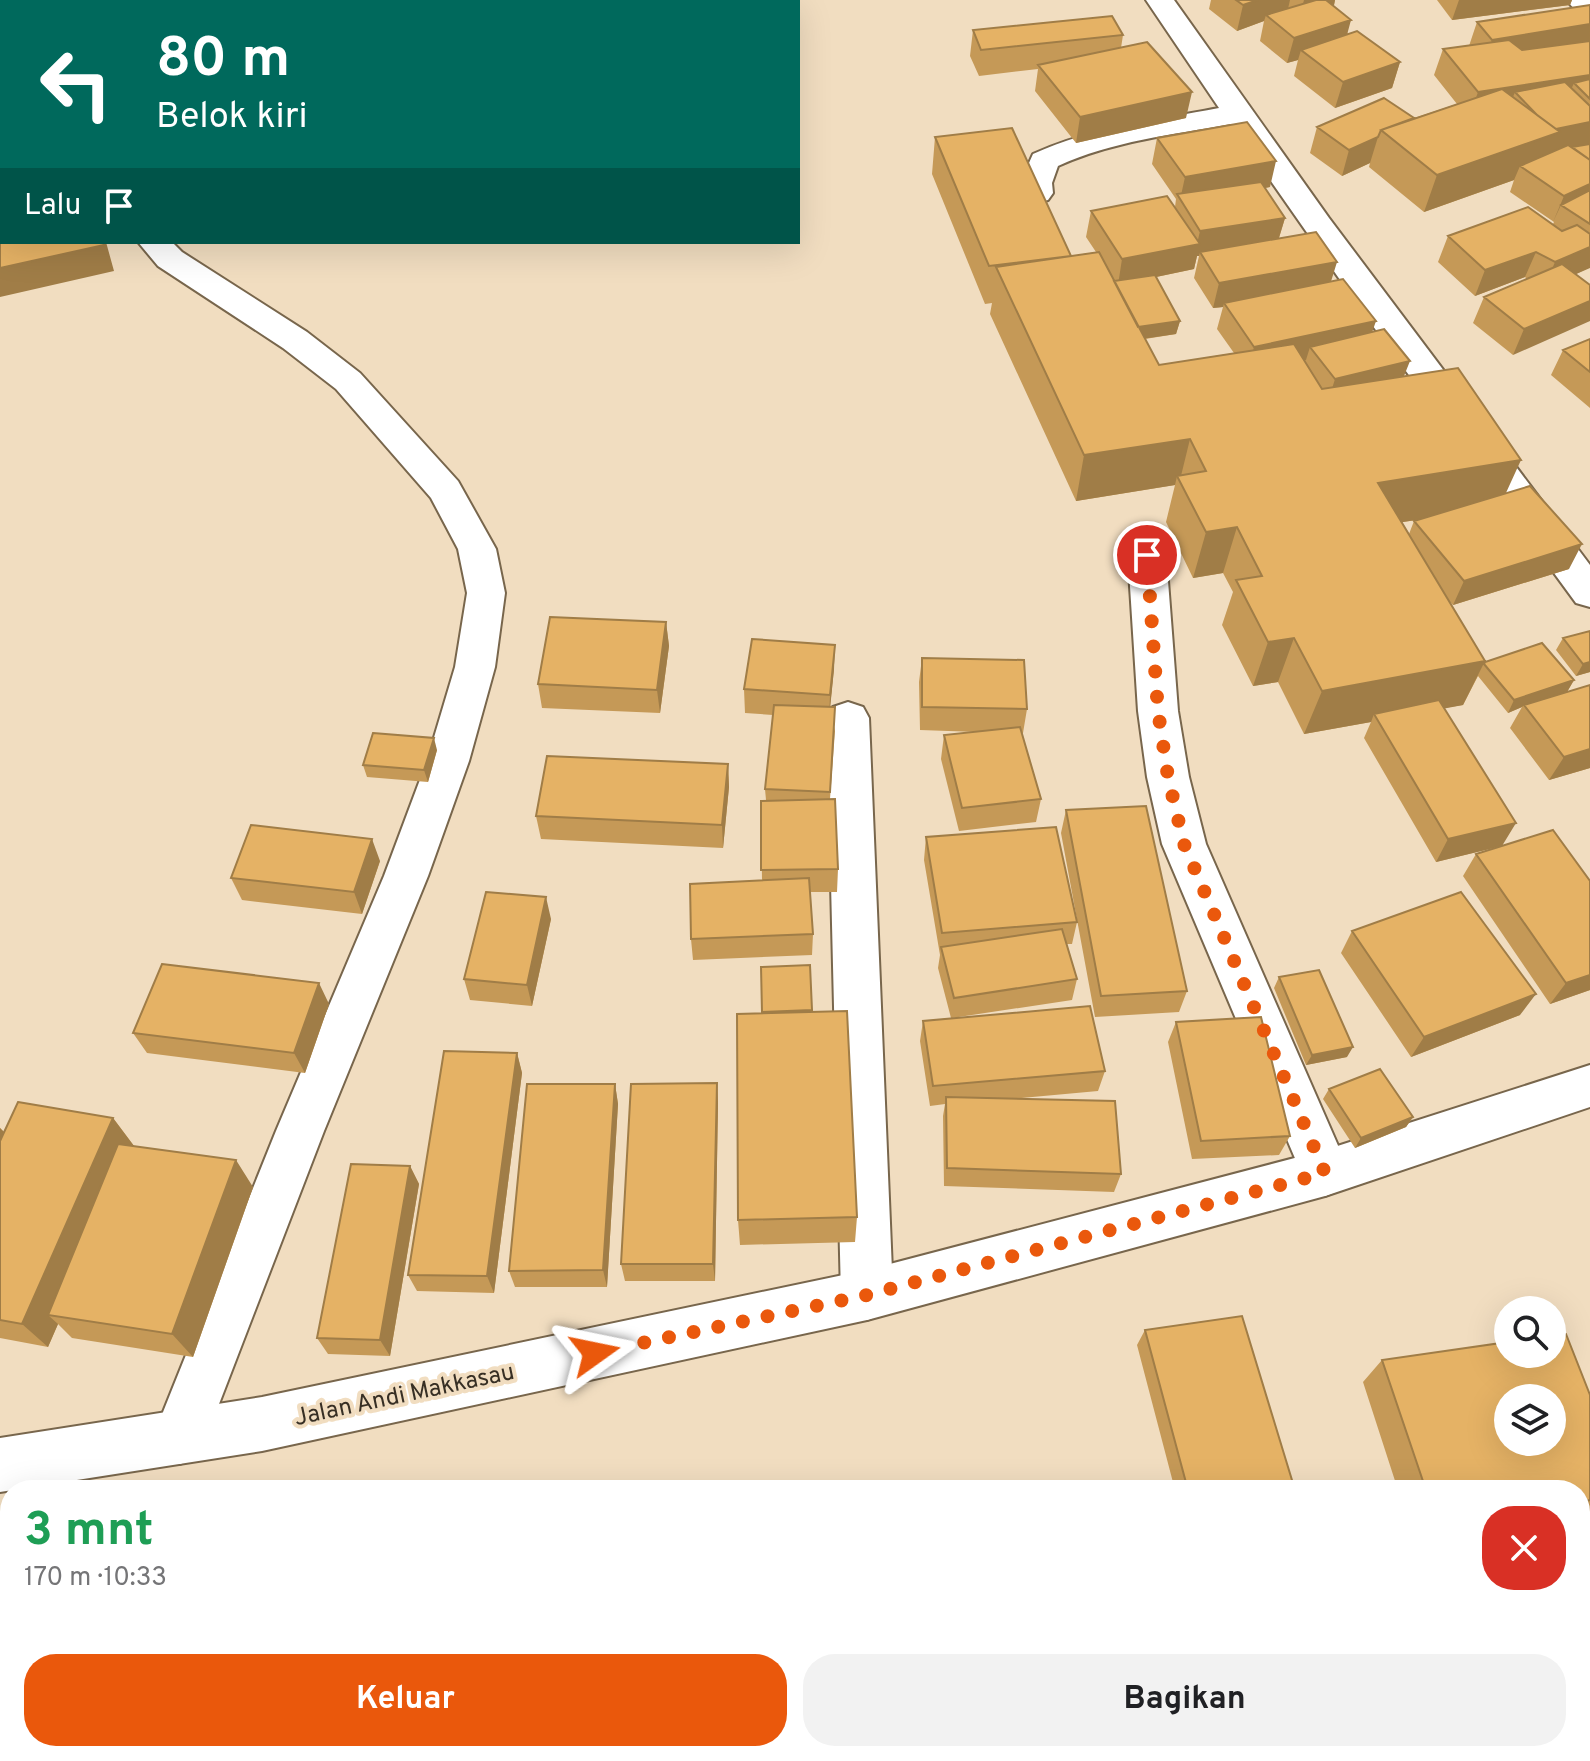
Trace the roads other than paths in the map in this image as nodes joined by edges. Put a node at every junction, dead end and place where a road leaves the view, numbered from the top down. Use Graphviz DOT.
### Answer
graph roads {
  1 [pos="1160,0"];
  2 [pos="1580,0"];
  3 [pos="1590,9"];
  4 [pos="1237,114"];
  5 [pos="1037,193"];
  6 [pos="156,244"];
  7 [pos="1147,555"];
  8 [pos="1590,593"];
  9 [pos="848,718"];
  10 [pos="1590,1086"];
  11 [pos="1325,1173"];
  12 [pos="867,1295"];
  13 [pos="180,1437"];
  14 [pos="0,1465"];
  1 -- 4 [label="street"];
  2 -- 3 [label="street"];
  4 -- 5 [label="street"];
  4 -- 8 [label="street"];
  6 -- 13 [label="street"];
  7 -- 11 [label="street"];
  9 -- 12 [label="street"];
  10 -- 11 [label="street, Jalan Andi Makkasau"];
  11 -- 12 [label="street, Jalan Andi Makkasau"];
  12 -- 13 [label="street, Jalan Andi Makkasau"];
  13 -- 14 [label="street, Jalan Andi Makkasau"];
}
